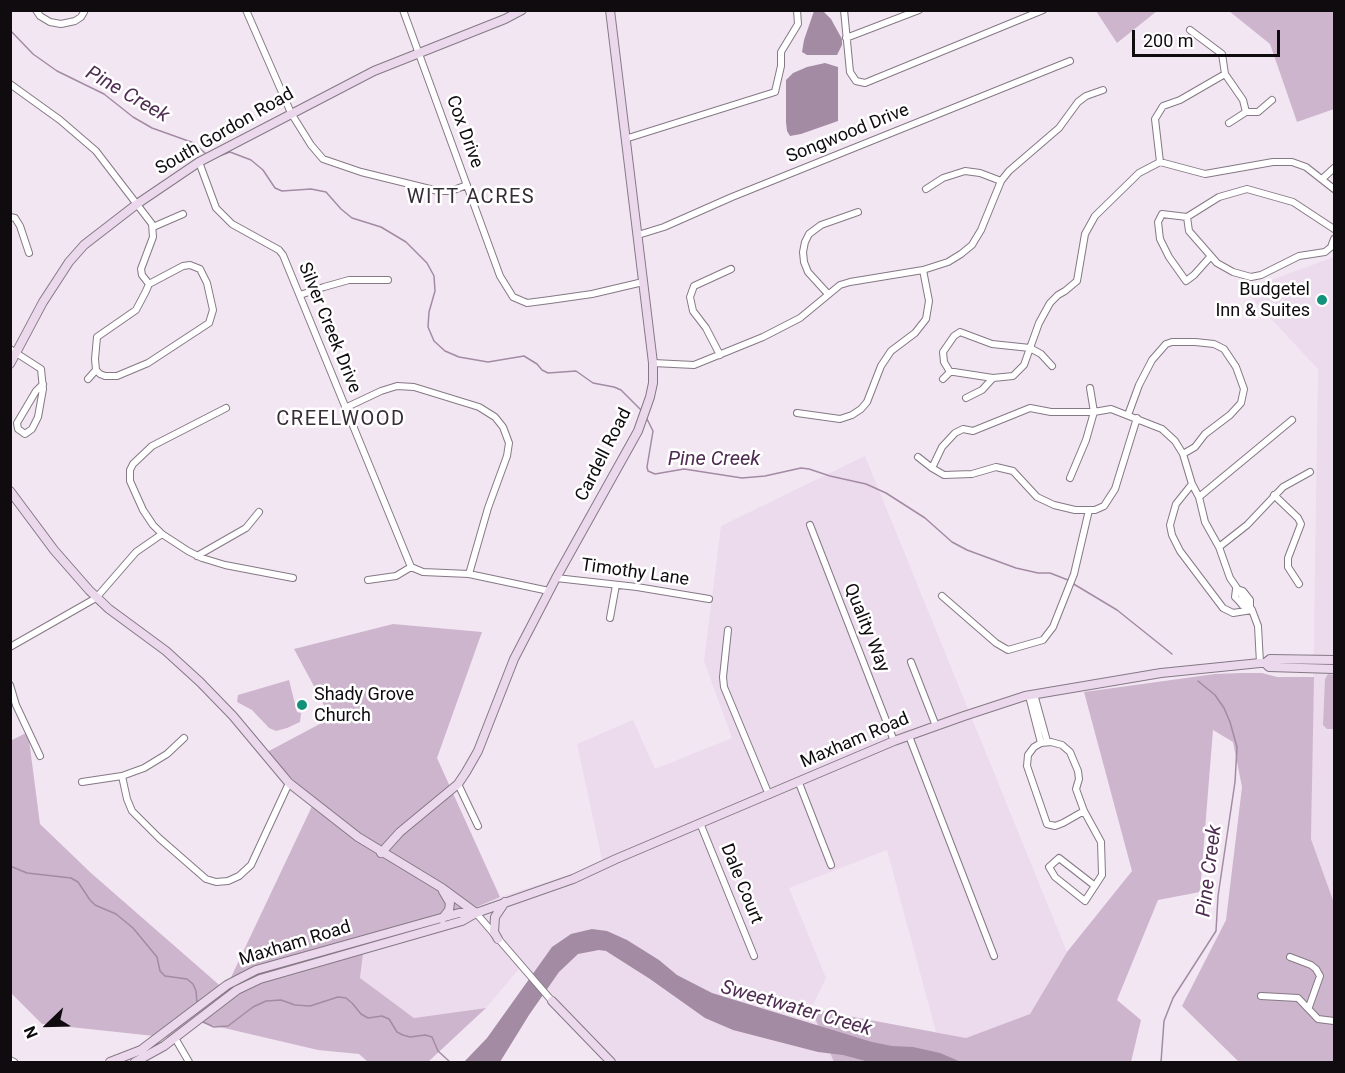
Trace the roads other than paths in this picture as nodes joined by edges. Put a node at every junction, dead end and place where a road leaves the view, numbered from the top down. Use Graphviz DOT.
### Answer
graph roads {
  1 [pos="36,10"];
  2 [pos="246,10"];
  3 [pos="403,10"];
  4 [pos="522,10"];
  5 [pos="610,10"];
  6 [pos="796,10"];
  7 [pos="844,10"];
  8 [pos="920,10"];
  9 [pos="1043,10"];
  10 [pos="84,12"];
  11 [pos="1190,30"];
  12 [pos="846,38"];
  13 [pos="419,52"];
  14 [pos="1070,61"];
  15 [pos="1225,74"];
  16 [pos="10,84"];
  17 [pos="1103,90"];
  18 [pos="1272,100"];
  19 [pos="1246,112"];
  20 [pos="291,113"];
  21 [pos="1229,123"];
  22 [pos="625,139"];
  23 [pos="199,162"];
  24 [pos="1160,162"];
  25 [pos="1335,168"];
  26 [pos="1322,179"];
  27 [pos="1001,181"];
  28 [pos="467,185"];
  29 [pos="926,189"];
  30 [pos="1335,189"];
  31 [pos="137,204"];
  32 [pos="858,212"];
  33 [pos="183,214"];
  34 [pos="10,217"];
  35 [pos="1187,217"];
  36 [pos="153,228"];
  37 [pos="1335,229"];
  38 [pos="638,235"];
  39 [pos="1335,239"];
  40 [pos="29,253"];
  41 [pos="1211,256"];
  42 [pos="731,269"];
  43 [pos="923,270"];
  44 [pos="388,280"];
  45 [pos="643,282"];
  46 [pos="149,284"];
  47 [pos="828,294"];
  48 [pos="300,295"];
  49 [pos="1030,348"];
  50 [pos="13,351"];
  51 [pos="720,355"];
  52 [pos="653,363"];
  53 [pos="10,364"];
  54 [pos="1052,366"];
  55 [pos="96,370"];
  56 [pos="950,372"];
  57 [pos="993,378"];
  58 [pos="88,379"];
  59 [pos="944,379"];
  60 [pos="43,384"];
  61 [pos="1090,388"];
  62 [pos="966,398"];
  63 [pos="226,408"];
  64 [pos="345,408"];
  65 [pos="1094,412"];
  66 [pos="797,413"];
  67 [pos="1128,415"];
  68 [pos="1137,418"];
  69 [pos="1292,420"];
  70 [pos="1183,454"];
  71 [pos="918,457"];
  72 [pos="932,468"];
  73 [pos="1310,472"];
  74 [pos="1070,478"];
  75 [pos="1192,484"];
  76 [pos="1274,495"];
  77 [pos="12,496"];
  78 [pos="1199,497"];
  79 [pos="1089,510"];
  80 [pos="259,512"];
  81 [pos="810,525"];
  82 [pos="162,534"];
  83 [pos="1219,547"];
  84 [pos="197,556"];
  85 [pos="411,567"];
  86 [pos="470,574"];
  87 [pos="293,578"];
  88 [pos="556,578"];
  89 [pos="368,580"];
  90 [pos="1299,584"];
  91 [pos="616,585"];
  92 [pos="549,591"];
  93 [pos="942,596"];
  94 [pos="96,598"];
  95 [pos="710,599"];
  96 [pos="1251,608"];
  97 [pos="610,618"];
  98 [pos="728,630"];
  99 [pos="10,647"];
  100 [pos="1335,660"];
  101 [pos="911,662"];
  102 [pos="1262,663"];
  103 [pos="1335,669"];
  104 [pos="10,684"];
  105 [pos="1032,695"];
  106 [pos="14,707"];
  107 [pos="936,726"];
  108 [pos="909,736"];
  109 [pos="184,738"];
  110 [pos="894,741"];
  111 [pos="1044,742"];
  112 [pos="40,756"];
  113 [pos="122,776"];
  114 [pos="82,782"];
  115 [pos="290,783"];
  116 [pos="799,783"];
  117 [pos="458,784"];
  118 [pos="769,795"];
  119 [pos="1084,811"];
  120 [pos="700,823"];
  121 [pos="478,826"];
  122 [pos="381,853"];
  123 [pos="831,865"];
  124 [pos="1095,886"];
  125 [pos="442,888"];
  126 [pos="505,902"];
  127 [pos="477,913"];
  128 [pos="442,918"];
  129 [pos="498,939"];
  130 [pos="754,956"];
  131 [pos="994,956"];
  132 [pos="1290,957"];
  133 [pos="1261,996"];
  134 [pos="552,1001"];
  135 [pos="208,1005"];
  136 [pos="1309,1007"];
  137 [pos="190,1019"];
  138 [pos="1335,1022"];
  139 [pos="175,1038"];
  140 [pos="110,1062"];
  141 [pos="135,1062"];
  142 [pos="189,1062"];
  143 [pos="610,1062"];
  1 -- 10 [label="street"];
  2 -- 20 [label="street"];
  3 -- 13 [label="street, Cox Drive"];
  4 -- 13 [label="street, South Gordon Road"];
  5 -- 22 [label="street, Cardell Road"];
  6 -- 22 [label="street"];
  7 -- 12 [label="street"];
  8 -- 12 [label="street"];
  9 -- 12 [label="street"];
  11 -- 15 [label="street"];
  13 -- 20 [label="street, South Gordon Road"];
  13 -- 28 [label="street, Cox Drive"];
  14 -- 38 [label="street, Songwood Drive"];
  15 -- 19 [label="street"];
  15 -- 24 [label="street"];
  16 -- 31 [label="street"];
  17 -- 27 [label="street"];
  18 -- 19 [label="street"];
  19 -- 21 [label="street"];
  20 -- 23 [label="street, South Gordon Road"];
  20 -- 28 [label="street"];
  22 -- 38 [label="street, Cardell Road"];
  23 -- 31 [label="street, South Gordon Road"];
  23 -- 48 [label="street, Silver Creek Drive"];
  24 -- 26 [label="street"];
  24 -- 49 [label="street"];
  25 -- 26 [label="street"];
  26 -- 30 [label="street"];
  27 -- 29 [label="street"];
  27 -- 43 [label="street"];
  28 -- 45 [label="street, Cox Drive"];
  31 -- 36 [label="street"];
  31 -- 50 [label="street, South Gordon Road"];
  32 -- 47 [label="street"];
  33 -- 36 [label="street"];
  34 -- 40 [label="street"];
  35 -- 37 [label="street"];
  35 -- 41 [label="street"];
  35 -- 41 [label="street"];
  36 -- 46 [label="street"];
  38 -- 45 [label="street, Cardell Road"];
  39 -- 41 [label="street"];
  42 -- 51 [label="street"];
  43 -- 47 [label="street"];
  43 -- 66 [label="street"];
  44 -- 48 [label="street"];
  45 -- 52 [label="street, Cardell Road"];
  46 -- 55 [label="street"];
  46 -- 55 [label="street"];
  47 -- 51 [label="street"];
  48 -- 64 [label="street, Silver Creek Drive"];
  49 -- 54 [label="street"];
  49 -- 56 [label="street"];
  49 -- 57 [label="street"];
  50 -- 53 [label="street, South Gordon Road"];
  50 -- 60 [label="street"];
  51 -- 52 [label="street"];
  52 -- 88 [label="street, Cardell Road"];
  55 -- 58 [label="street"];
  56 -- 57 [label="street"];
  56 -- 59 [label="street"];
  57 -- 62 [label="street"];
  60 -- 60 [label="street"];
  61 -- 65 [label="street"];
  63 -- 82 [label="street"];
  64 -- 85 [label="street, Silver Creek Drive"];
  64 -- 86 [label="street"];
  65 -- 67 [label="street"];
  65 -- 72 [label="street"];
  65 -- 74 [label="street"];
  67 -- 68 [label="street"];
  67 -- 70 [label="street"];
  68 -- 70 [label="street"];
  68 -- 79 [label="street"];
  69 -- 78 [label="street"];
  70 -- 75 [label="street"];
  71 -- 72 [label="street"];
  72 -- 79 [label="street"];
  73 -- 76 [label="street"];
  75 -- 78 [label="street"];
  75 -- 96 [label="street"];
  76 -- 83 [label="street"];
  76 -- 90 [label="street"];
  77 -- 94 [label="street"];
  78 -- 83 [label="street"];
  79 -- 93 [label="street"];
  80 -- 84 [label="street"];
  81 -- 110 [label="street, Quality Way"];
  82 -- 84 [label="street"];
  82 -- 94 [label="street"];
  83 -- 96 [label="street"];
  84 -- 87 [label="street"];
  85 -- 86 [label="street"];
  85 -- 89 [label="street"];
  86 -- 92 [label="street"];
  88 -- 91 [label="street, Timothy Lane"];
  88 -- 92 [label="street, Cardell Road"];
  91 -- 95 [label="street, Timothy Lane"];
  91 -- 97 [label="street"];
  92 -- 117 [label="street, Cardell Road"];
  94 -- 99 [label="street"];
  94 -- 115 [label="street"];
  96 -- 102 [label="street"];
  98 -- 118 [label="street"];
  100 -- 102 [label="street, Maxham Road"];
  101 -- 107 [label="street"];
  102 -- 103 [label="street, Maxham Road"];
  102 -- 105 [label="street, Maxham Road"];
  104 -- 106 [label="street"];
  105 -- 107 [label="street, Maxham Road"];
  105 -- 111 [label="street"];
  106 -- 112 [label="street"];
  107 -- 108 [label="street, Maxham Road"];
  108 -- 110 [label="street, Maxham Road"];
  108 -- 131 [label="street"];
  109 -- 113 [label="street"];
  110 -- 116 [label="street, Maxham Road"];
  111 -- 119 [label="street"];
  111 -- 119 [label="street"];
  113 -- 114 [label="street"];
  113 -- 115 [label="street"];
  115 -- 122 [label="street"];
  116 -- 118 [label="street, Maxham Road"];
  116 -- 123 [label="street"];
  117 -- 121 [label="street"];
  117 -- 122 [label="street, Cardell Road"];
  118 -- 120 [label="street, Maxham Road"];
  119 -- 124 [label="street"];
  120 -- 126 [label="street, Maxham Road"];
  120 -- 130 [label="street, Dale Court"];
  122 -- 125 [label="street"];
  124 -- 124 [label="street"];
  125 -- 127 [label="street"];
  125 -- 128 [label="street"];
  126 -- 127 [label="street, Maxham Road"];
  126 -- 129 [label="street"];
  127 -- 128 [label="street, Maxham Road"];
  127 -- 129 [label="street"];
  127 -- 135 [label="street, Maxham Road"];
  128 -- 135 [label="street, Maxham Road"];
  129 -- 134 [label="street"];
  132 -- 136 [label="street"];
  133 -- 136 [label="street"];
  134 -- 143 [label="street"];
  135 -- 137 [label="street, Maxham Road"];
  136 -- 138 [label="street"];
  137 -- 139 [label="street, Maxham Road"];
  137 -- 140 [label="street, Maxham Road"];
  139 -- 141 [label="street, Maxham Road"];
  139 -- 142 [label="street"];
}
